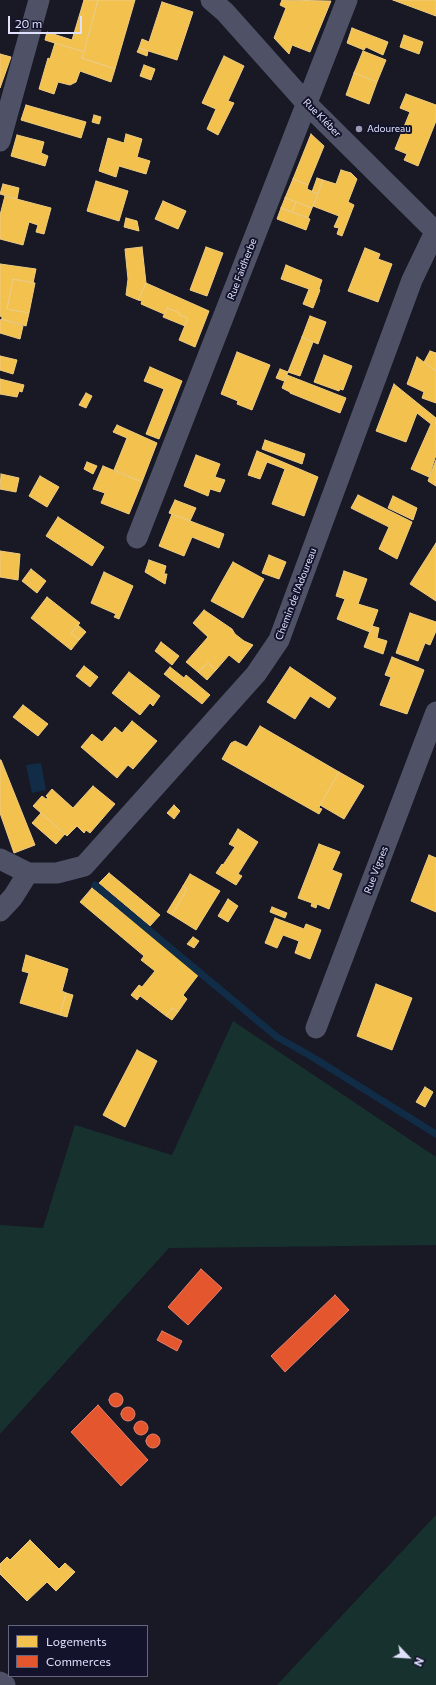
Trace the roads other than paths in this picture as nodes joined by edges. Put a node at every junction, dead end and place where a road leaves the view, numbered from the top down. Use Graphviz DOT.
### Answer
graph roads {
  1 [pos="39,0"];
  2 [pos="211,0"];
  3 [pos="348,0"];
  4 [pos="307,104"];
  5 [pos="0,141"];
  6 [pos="435,232"];
  7 [pos="137,538"];
  8 [pos="436,712"];
  9 [pos="0,859"];
  10 [pos="28,873"];
  11 [pos="0,910"];
  12 [pos="316,1028"];
  13 [pos="0,1682"];
  14 [pos="5,1685"];
  1 -- 5 [label="street"];
  2 -- 4 [label="street, Rue Kléber"];
  3 -- 4 [label="street, Rue Faidherbe"];
  4 -- 6 [label="street, Rue Kléber"];
  4 -- 7 [label="street, Rue Faidherbe"];
  6 -- 10 [label="street, Chemin de l'Adoureau"];
  8 -- 12 [label="street, Rue Vignes"];
  9 -- 10 [label="street, Chemin de l'Adoureau"];
  10 -- 11 [label="street"];
  13 -- 14 [label="street"];
}
